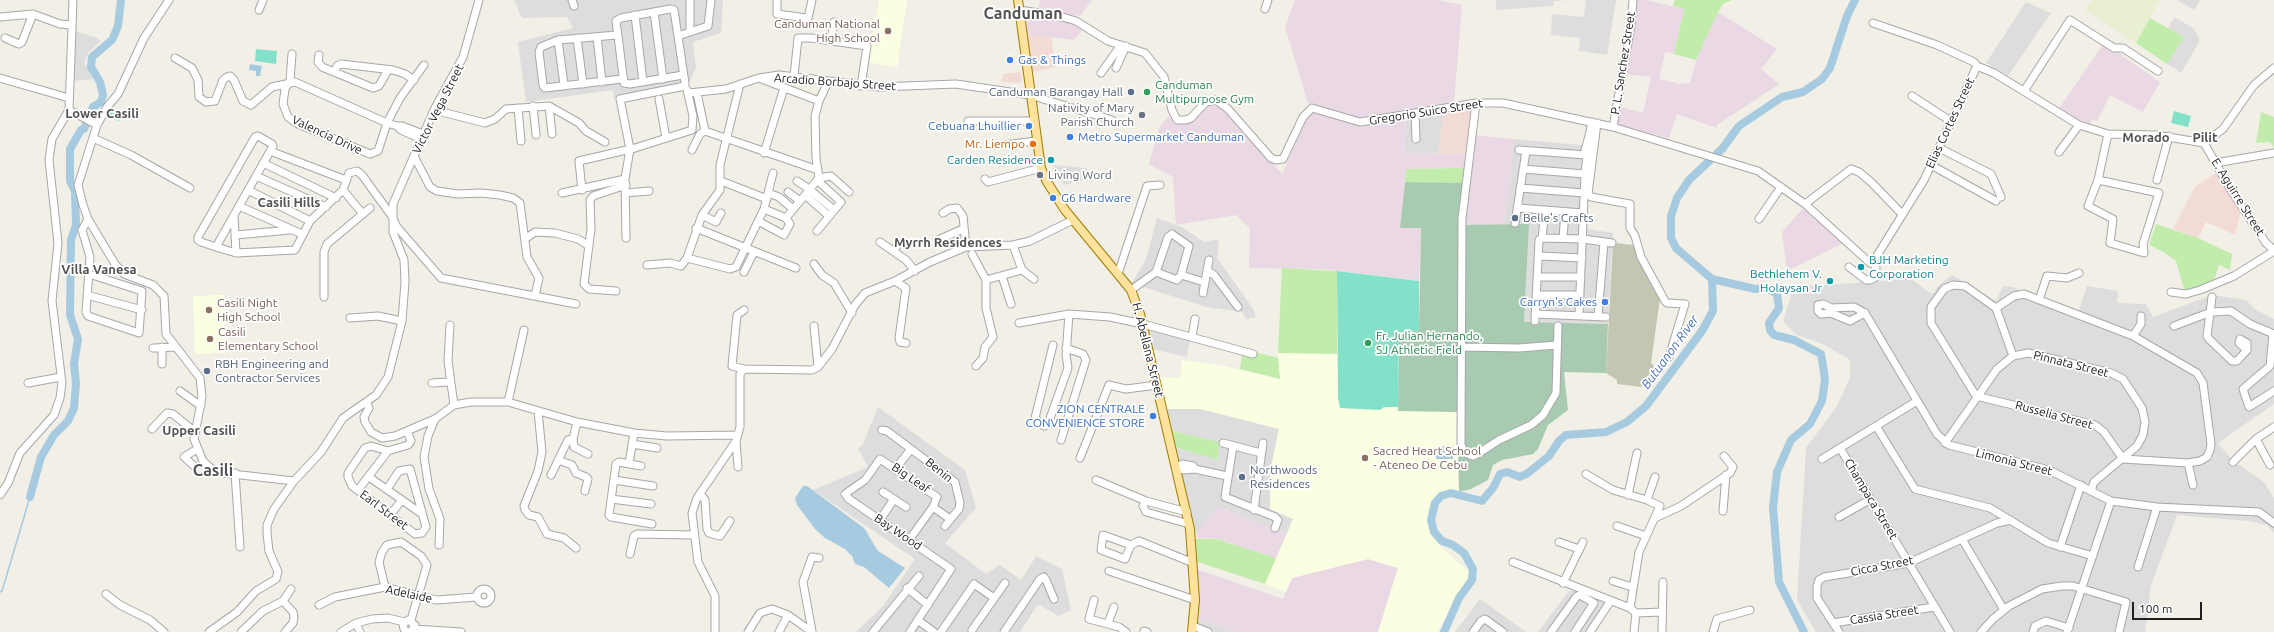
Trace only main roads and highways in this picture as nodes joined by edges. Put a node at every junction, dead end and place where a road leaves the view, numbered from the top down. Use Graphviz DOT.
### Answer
graph roads {
  1 [pos="1018,0"];
  2 [pos="1193,629"];
  1 -- 2 [label="main road, H. Abellana Street"];
}
